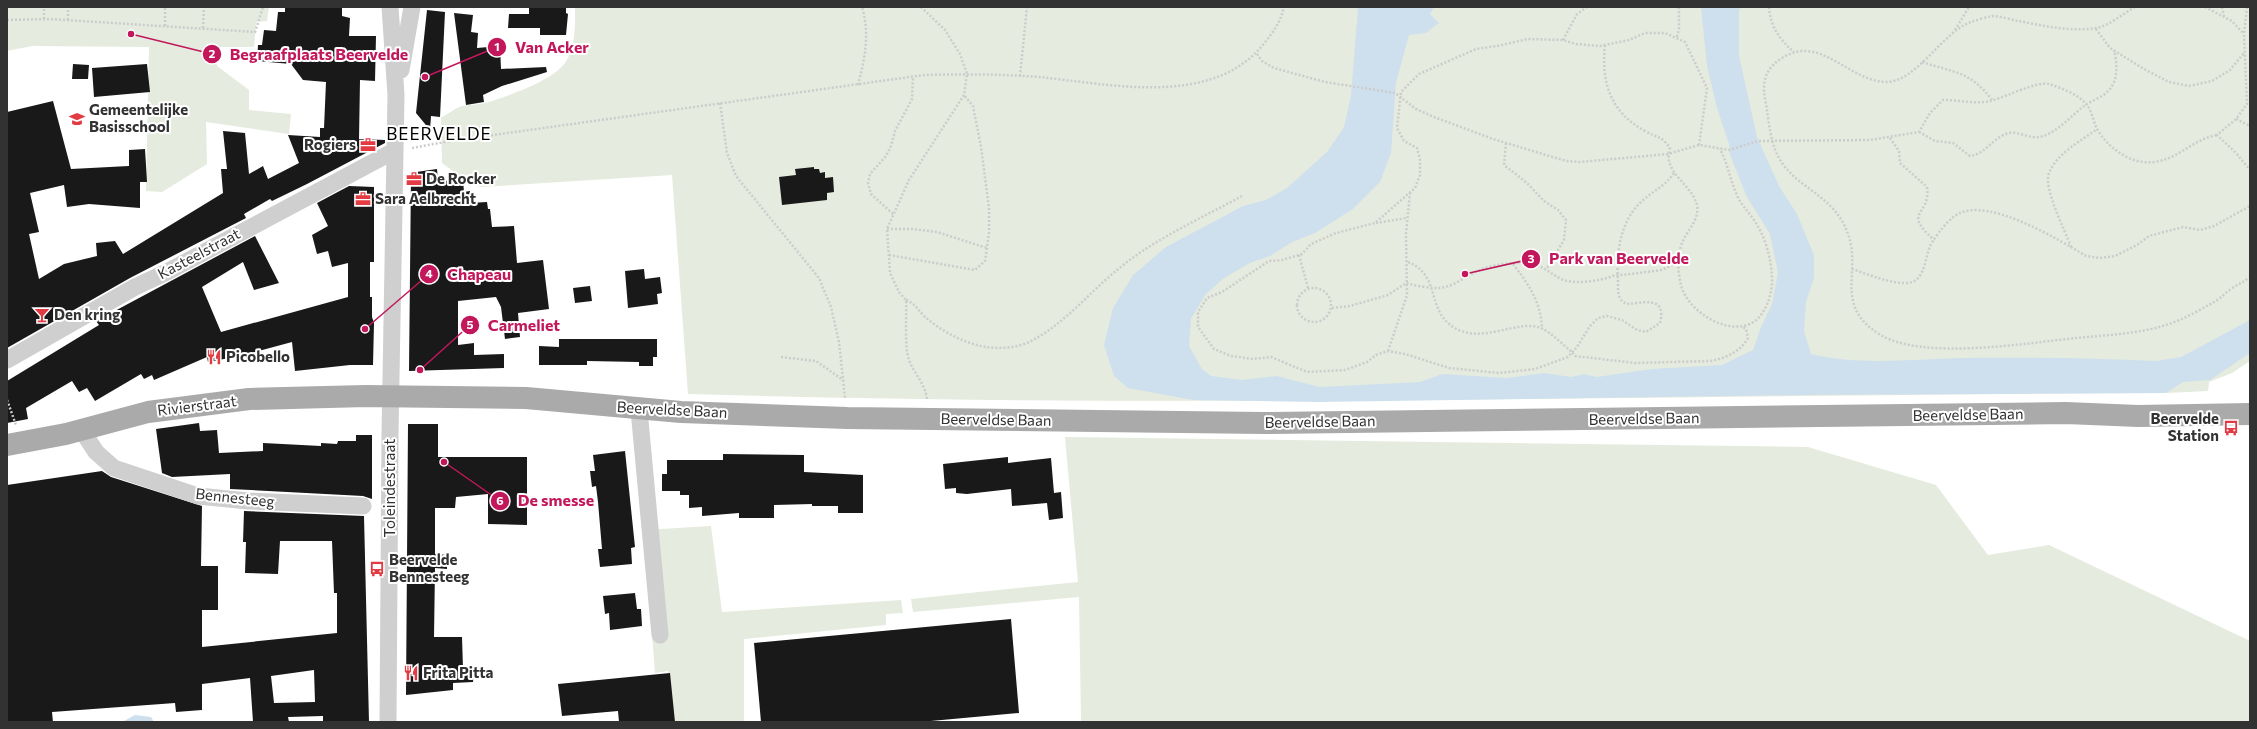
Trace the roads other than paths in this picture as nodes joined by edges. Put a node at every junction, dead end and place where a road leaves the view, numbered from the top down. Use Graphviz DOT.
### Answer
graph roads {
  1 [pos="390,7"];
  2 [pos="412,7"];
  3 [pos="396,95"];
  4 [pos="394,151"];
  5 [pos="7,360"];
  6 [pos="390,397"];
  7 [pos="639,410"];
  8 [pos="2250,414"];
  9 [pos="81,429"];
  10 [pos="14,444"];
  11 [pos="363,506"];
  12 [pos="660,634"];
  13 [pos="388,722"];
  1 -- 3 [label="street"];
  2 -- 3 [label="street"];
  3 -- 4 [label="street, Toleindestraat"];
  4 -- 5 [label="street, Kasteelstraat"];
  4 -- 6 [label="street, Toleindestraat"];
  6 -- 7 [label="main road, Beerveldse Baan"];
  6 -- 9 [label="main road, Rivierstraat"];
  6 -- 13 [label="street, Toleindestraat"];
  7 -- 8 [label="main road, Beerveldse Baan"];
  7 -- 12 [label="street"];
  9 -- 10 [label="main road, Rivierstraat"];
  9 -- 11 [label="street, Bennesteeg"];
}
